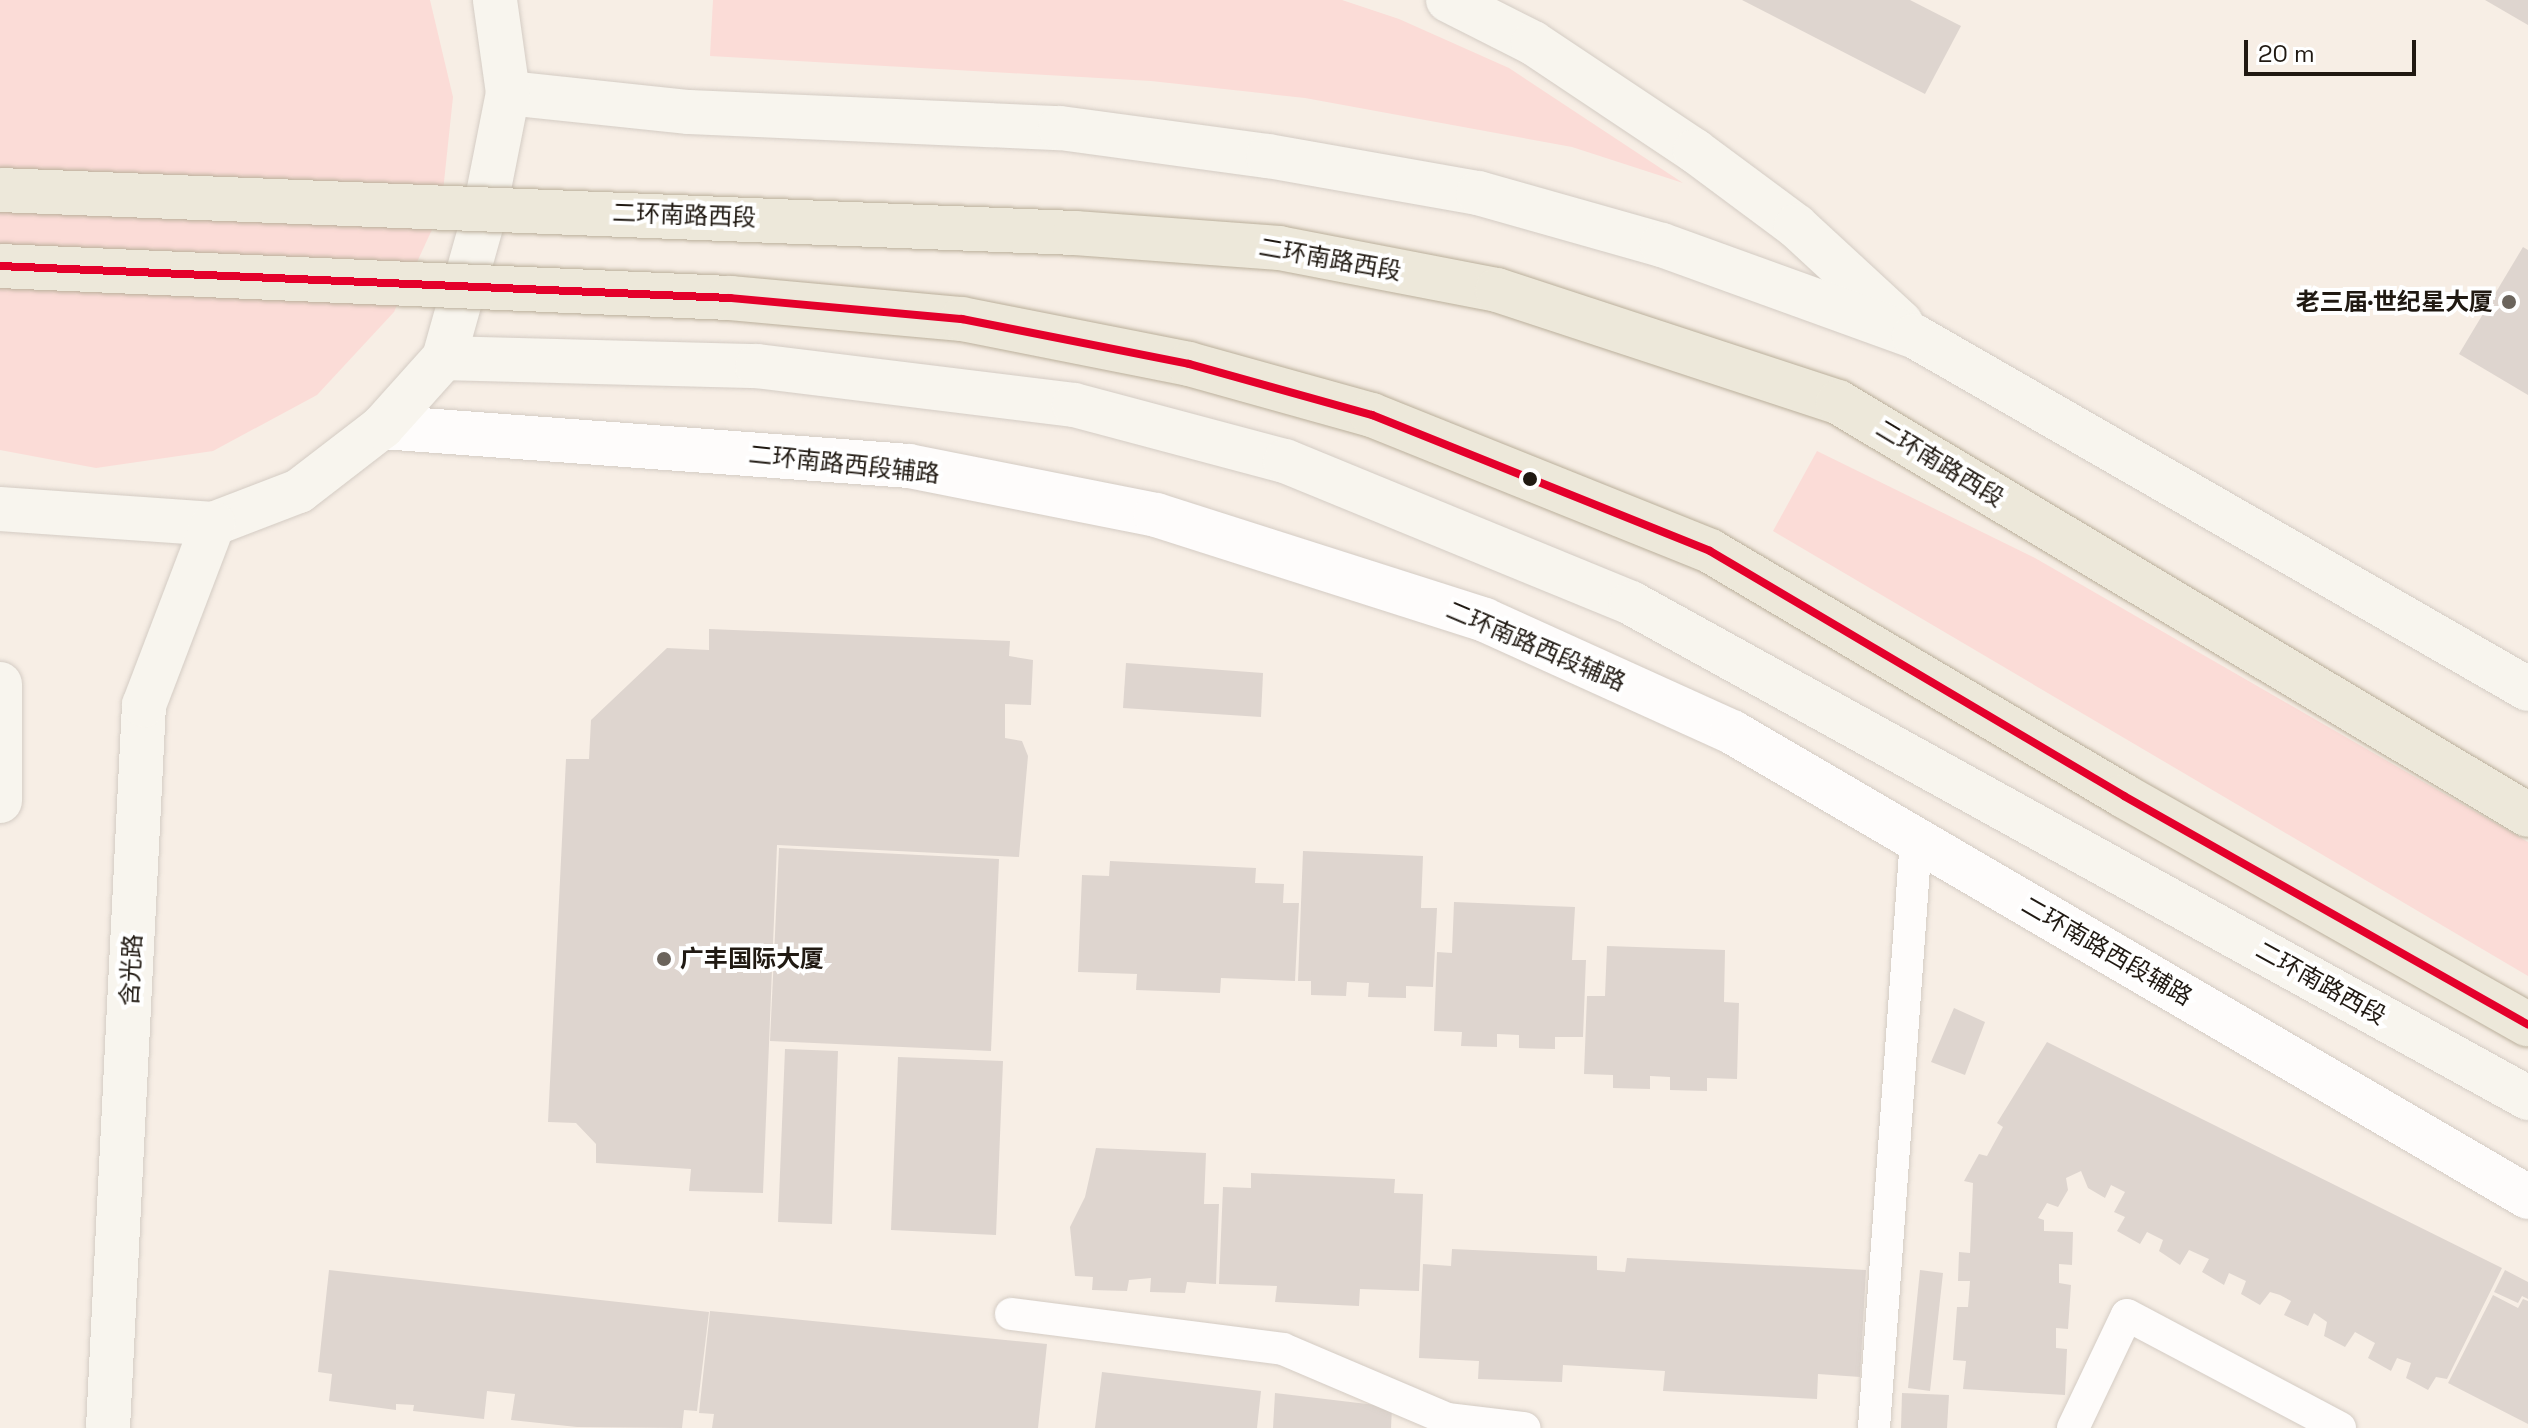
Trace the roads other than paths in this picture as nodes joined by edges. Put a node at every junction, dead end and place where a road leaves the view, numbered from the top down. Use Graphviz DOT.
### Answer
graph roads {
  1 [pos="495,0"];
  2 [pos="1448,0"];
  3 [pos="508,93"];
  4 [pos="0,190"];
  5 [pos="0,266"];
  6 [pos="1914,336"];
  7 [pos="444,358"];
  8 [pos="382,427"];
  9 [pos="0,509"];
  10 [pos="213,524"];
  11 [pos="0,684"];
  12 [pos="2528,689"];
  13 [pos="0,801"];
  14 [pos="2528,815"];
  15 [pos="1916,839"];
  16 [pos="2528,1025"];
  17 [pos="2528,1098"];
  18 [pos="2528,1197"];
  19 [pos="1011,1314"];
  20 [pos="108,1428"];
  21 [pos="1524,1428"];
  22 [pos="1874,1428"];
  23 [pos="2073,1428"];
  24 [pos="2340,1428"];
  1 -- 3 [label="main road"];
  2 -- 6 [label="main road"];
  3 -- 6 [label="main road"];
  3 -- 7 [label="main road"];
  4 -- 14 [label="highway, 二环南路西段, bridge"];
  5 -- 16 [label="highway, bridge"];
  6 -- 12 [label="main road"];
  7 -- 8 [label="main road"];
  7 -- 17 [label="main road, 二环南路西段"];
  8 -- 10 [label="main road"];
  8 -- 15 [label="street, 二环南路西段辅路"];
  9 -- 10 [label="main road"];
  10 -- 20 [label="main road, 含光路"];
  11 -- 13 [label="main road"];
  15 -- 18 [label="street, 二环南路西段辅路"];
  15 -- 22 [label="lane"];
  19 -- 21 [label="lane"];
  23 -- 24 [label="lane"];
}
